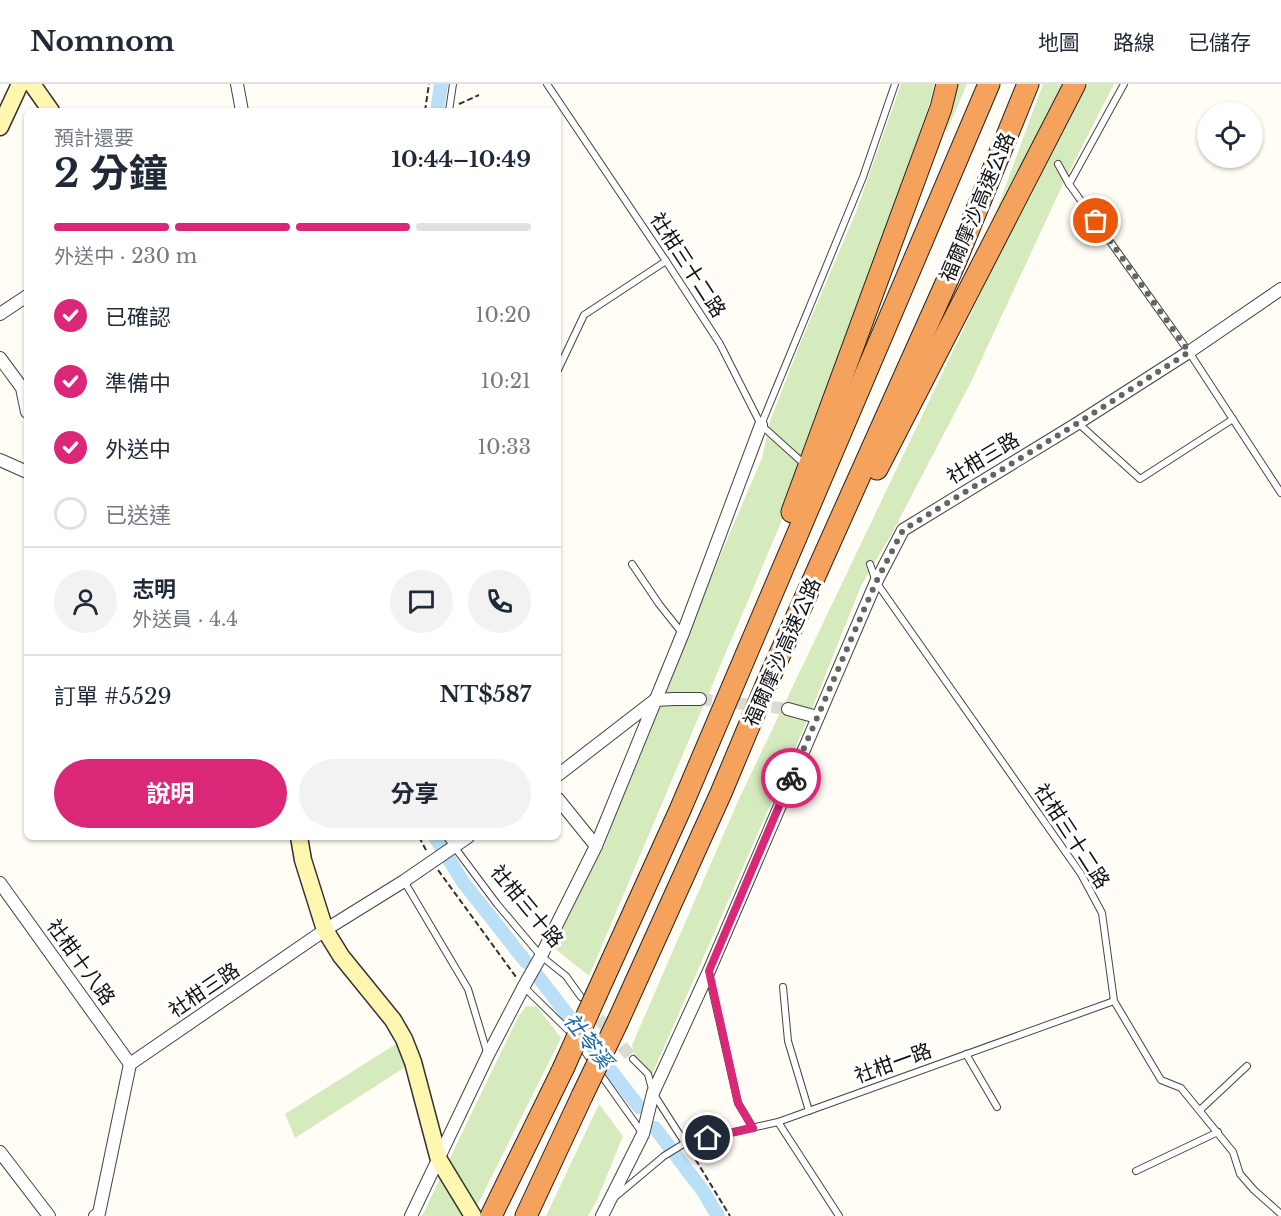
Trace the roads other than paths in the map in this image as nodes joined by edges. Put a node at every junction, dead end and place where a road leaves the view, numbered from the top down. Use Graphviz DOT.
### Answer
graph roads {
  1 [pos="20,84"];
  2 [pos="32,84"];
  3 [pos="237,84"];
  4 [pos="453,84"];
  5 [pos="546,84"];
  6 [pos="895,84"];
  7 [pos="947,84"];
  8 [pos="989,84"];
  9 [pos="1028,84"];
  10 [pos="1075,84"];
  11 [pos="1124,84"];
  12 [pos="49,108"];
  13 [pos="241,108"];
  14 [pos="449,108"];
  15 [pos="0,127"];
  16 [pos="1058,164"];
  17 [pos="1069,184"];
  18 [pos="666,261"];
  19 [pos="1281,289"];
  20 [pos="24,298"];
  21 [pos="0,314"];
  22 [pos="1189,352"];
  23 [pos="0,358"];
  24 [pos="561,364"];
  25 [pos="24,398"];
  26 [pos="1233,419"];
  27 [pos="1078,423"];
  28 [pos="761,425"];
  29 [pos="0,460"];
  30 [pos="802,462"];
  31 [pos="24,471"];
  32 [pos="1281,493"];
  33 [pos="632,564"];
  34 [pos="870,564"];
  35 [pos="876,582"];
  36 [pos="683,633"];
  37 [pos="767,683"];
  38 [pos="700,699"];
  39 [pos="655,700"];
  40 [pos="788,709"];
  41 [pos="817,717"];
  42 [pos="698,768"];
  43 [pos="561,773"];
  44 [pos="561,803"];
  45 [pos="300,840"];
  46 [pos="451,842"];
  47 [pos="596,846"];
  48 [pos="404,881"];
  49 [pos="0,883"];
  50 [pos="325,930"];
  51 [pos="541,956"];
  52 [pos="709,971"];
  53 [pos="524,986"];
  54 [pos="783,987"];
  55 [pos="589,995"];
  56 [pos="1114,1000"];
  57 [pos="966,1054"];
  58 [pos="489,1055"];
  59 [pos="633,1059"];
  60 [pos="130,1064"];
  61 [pos="1247,1066"];
  62 [pos="653,1093"];
  63 [pos="997,1107"];
  64 [pos="1200,1110"];
  65 [pos="808,1111"];
  66 [pos="778,1122"];
  67 [pos="753,1128"];
  68 [pos="1218,1132"];
  69 [pos="643,1134"];
  70 [pos="682,1145"];
  71 [pos="0,1152"];
  72 [pos="439,1160"];
  73 [pos="1136,1171"];
  74 [pos="610,1201"];
  75 [pos="1281,1214"];
  76 [pos="99,1215"];
  77 [pos="49,1216"];
  78 [pos="411,1216"];
  79 [pos="473,1216"];
  80 [pos="491,1216"];
  81 [pos="526,1216"];
  82 [pos="602,1216"];
  83 [pos="839,1216"];
  1 -- 15 [label="street"];
  2 -- 12 [label="street"];
  3 -- 13 [label="street"];
  4 -- 14 [label="lane"];
  5 -- 18 [label="lane, 社柑三十二路"];
  6 -- 28 [label="lane"];
  7 -- 42 [label="highway"];
  8 -- 42 [label="highway, 福爾摩沙高速公路"];
  9 -- 37 [label="highway, 福爾摩沙高速公路"];
  10 -- 37 [label="highway"];
  11 -- 17 [label="lane"];
  16 -- 17 [label="lane"];
  17 -- 22 [label="lane"];
  18 -- 24 [label="lane"];
  18 -- 28 [label="lane, 社柑三十二路"];
  19 -- 22 [label="street, 社柑三路"];
  20 -- 21 [label="street"];
  22 -- 26 [label="lane"];
  22 -- 27 [label="street, 社柑三路"];
  23 -- 25 [label="street"];
  26 -- 27 [label="lane"];
  26 -- 32 [label="lane"];
  27 -- 35 [label="street, 社柑三路"];
  28 -- 30 [label="lane, 社柑三十二路"];
  28 -- 36 [label="street"];
  29 -- 31 [label="street"];
  33 -- 36 [label="lane"];
  34 -- 35 [label="lane, 社柑三十二路"];
  35 -- 41 [label="street, 社柑三路"];
  35 -- 56 [label="lane, 社柑三十二路"];
  36 -- 39 [label="street"];
  37 -- 81 [label="highway, 福爾摩沙高速公路, bridge"];
  38 -- 39 [label="street"];
  39 -- 43 [label="street"];
  39 -- 47 [label="street"];
  40 -- 41 [label="street"];
  41 -- 52 [label="street, 社柑三路"];
  42 -- 55 [label="highway, 福爾摩沙高速公路"];
  44 -- 47 [label="street"];
  45 -- 50 [label="street"];
  46 -- 48 [label="street, 社柑三路"];
  46 -- 51 [label="lane, 社柑三十路"];
  47 -- 51 [label="street"];
  48 -- 50 [label="street, 社柑三路"];
  48 -- 58 [label="lane"];
  49 -- 60 [label="street, 社柑十八路"];
  50 -- 60 [label="street, 社柑三路"];
  50 -- 72 [label="street"];
  51 -- 53 [label="street"];
  51 -- 55 [label="lane, 社柑三十路"];
  52 -- 62 [label="street, 社柑三路"];
  52 -- 67 [label="lane"];
  53 -- 58 [label="street"];
  53 -- 69 [label="lane"];
  54 -- 65 [label="lane"];
  55 -- 80 [label="highway, 福爾摩沙高速公路, bridge"];
  56 -- 57 [label="lane, 社柑一路"];
  56 -- 64 [label="lane, 社柑三十二路"];
  57 -- 63 [label="lane"];
  57 -- 65 [label="lane, 社柑一路"];
  58 -- 72 [label="street"];
  59 -- 62 [label="lane"];
  60 -- 76 [label="street"];
  61 -- 64 [label="lane"];
  62 -- 69 [label="street, 社柑三路"];
  62 -- 70 [label="lane"];
  64 -- 68 [label="lane, 社柑三十二路"];
  65 -- 66 [label="lane, 社柑一路"];
  66 -- 67 [label="lane, 社柑一路"];
  66 -- 83 [label="lane"];
  67 -- 70 [label="lane, 社柑一路"];
  68 -- 73 [label="lane"];
  68 -- 75 [label="lane, 社柑三十二路"];
  69 -- 74 [label="street, 社柑三路"];
  70 -- 74 [label="lane, 社柑一路"];
  71 -- 77 [label="street"];
  72 -- 78 [label="street"];
  72 -- 79 [label="street"];
  74 -- 82 [label="street, 社柑三路"];
}
